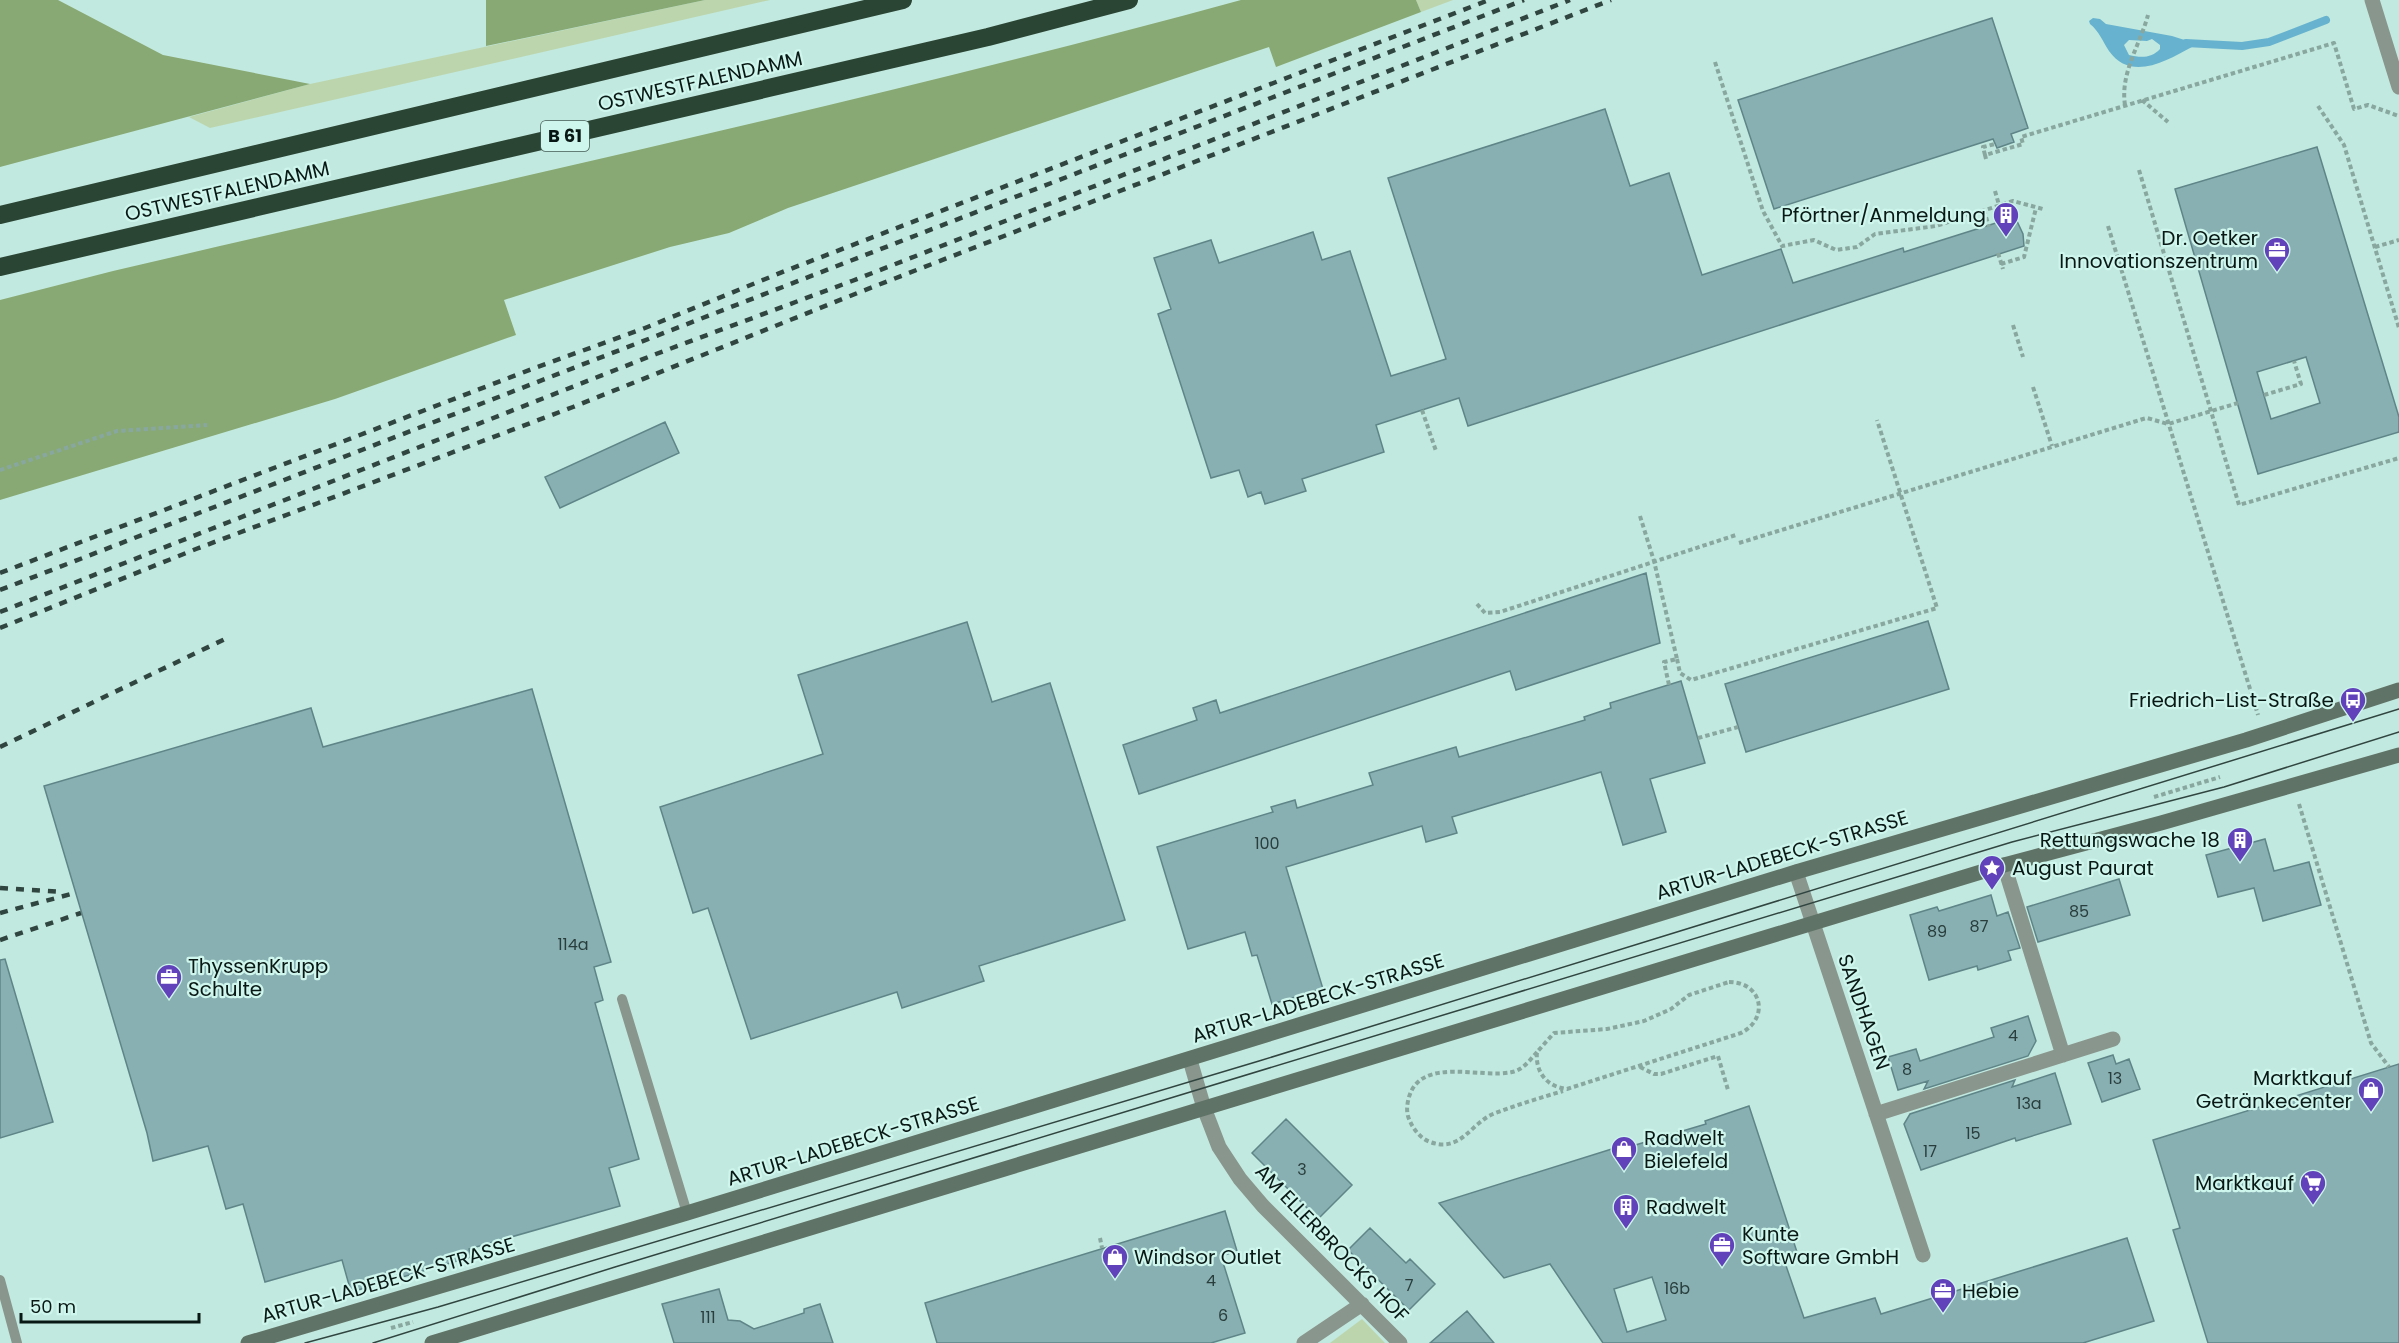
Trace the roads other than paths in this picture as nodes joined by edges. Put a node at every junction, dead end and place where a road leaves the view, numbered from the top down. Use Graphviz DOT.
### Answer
graph roads {
  1 [pos="903,0"];
  2 [pos="1129,0"];
  3 [pos="2372,0"];
  4 [pos="2399,87"];
  5 [pos="0,215"];
  6 [pos="0,267"];
  7 [pos="2399,690"];
  8 [pos="2399,755"];
  9 [pos="2004,865"];
  10 [pos="1796,872"];
  11 [pos="1811,923"];
  12 [pos="622,999"];
  13 [pos="2113,1039"];
  14 [pos="2063,1055"];
  15 [pos="1190,1060"];
  16 [pos="1204,1108"];
  17 [pos="1876,1114"];
  18 [pos="687,1213"];
  19 [pos="1923,1255"];
  20 [pos="0,1280"];
  21 [pos="1362,1304"];
  22 [pos="18,1343"];
  23 [pos="248,1343"];
  24 [pos="432,1343"];
  25 [pos="1304,1343"];
  26 [pos="1400,1343"];
  1 -- 5 [label="highway, OSTWESTFALENDAMM"];
  2 -- 6 [label="highway, OSTWESTFALENDAMM / B 61"];
  3 -- 4 [label="street"];
  7 -- 10 [label="street, ARTUR-LADEBECK-STRASSE"];
  8 -- 9 [label="street"];
  9 -- 11 [label="street"];
  9 -- 14 [label="street"];
  10 -- 11 [label="street, SANDHAGEN"];
  10 -- 15 [label="street, ARTUR-LADEBECK-STRASSE"];
  11 -- 16 [label="street"];
  11 -- 17 [label="street, SANDHAGEN"];
  12 -- 18 [label="lane"];
  13 -- 14 [label="street"];
  14 -- 17 [label="street"];
  15 -- 16 [label="street, AM ELLERBROCKS HOF"];
  15 -- 18 [label="street, ARTUR-LADEBECK-STRASSE"];
  16 -- 21 [label="street, AM ELLERBROCKS HOF"];
  16 -- 24 [label="street"];
  17 -- 19 [label="street, SANDHAGEN"];
  18 -- 23 [label="street, ARTUR-LADEBECK-STRASSE"];
  20 -- 22 [label="lane"];
  21 -- 25 [label="street"];
  21 -- 26 [label="street, AM ELLERBROCKS HOF"];
}
